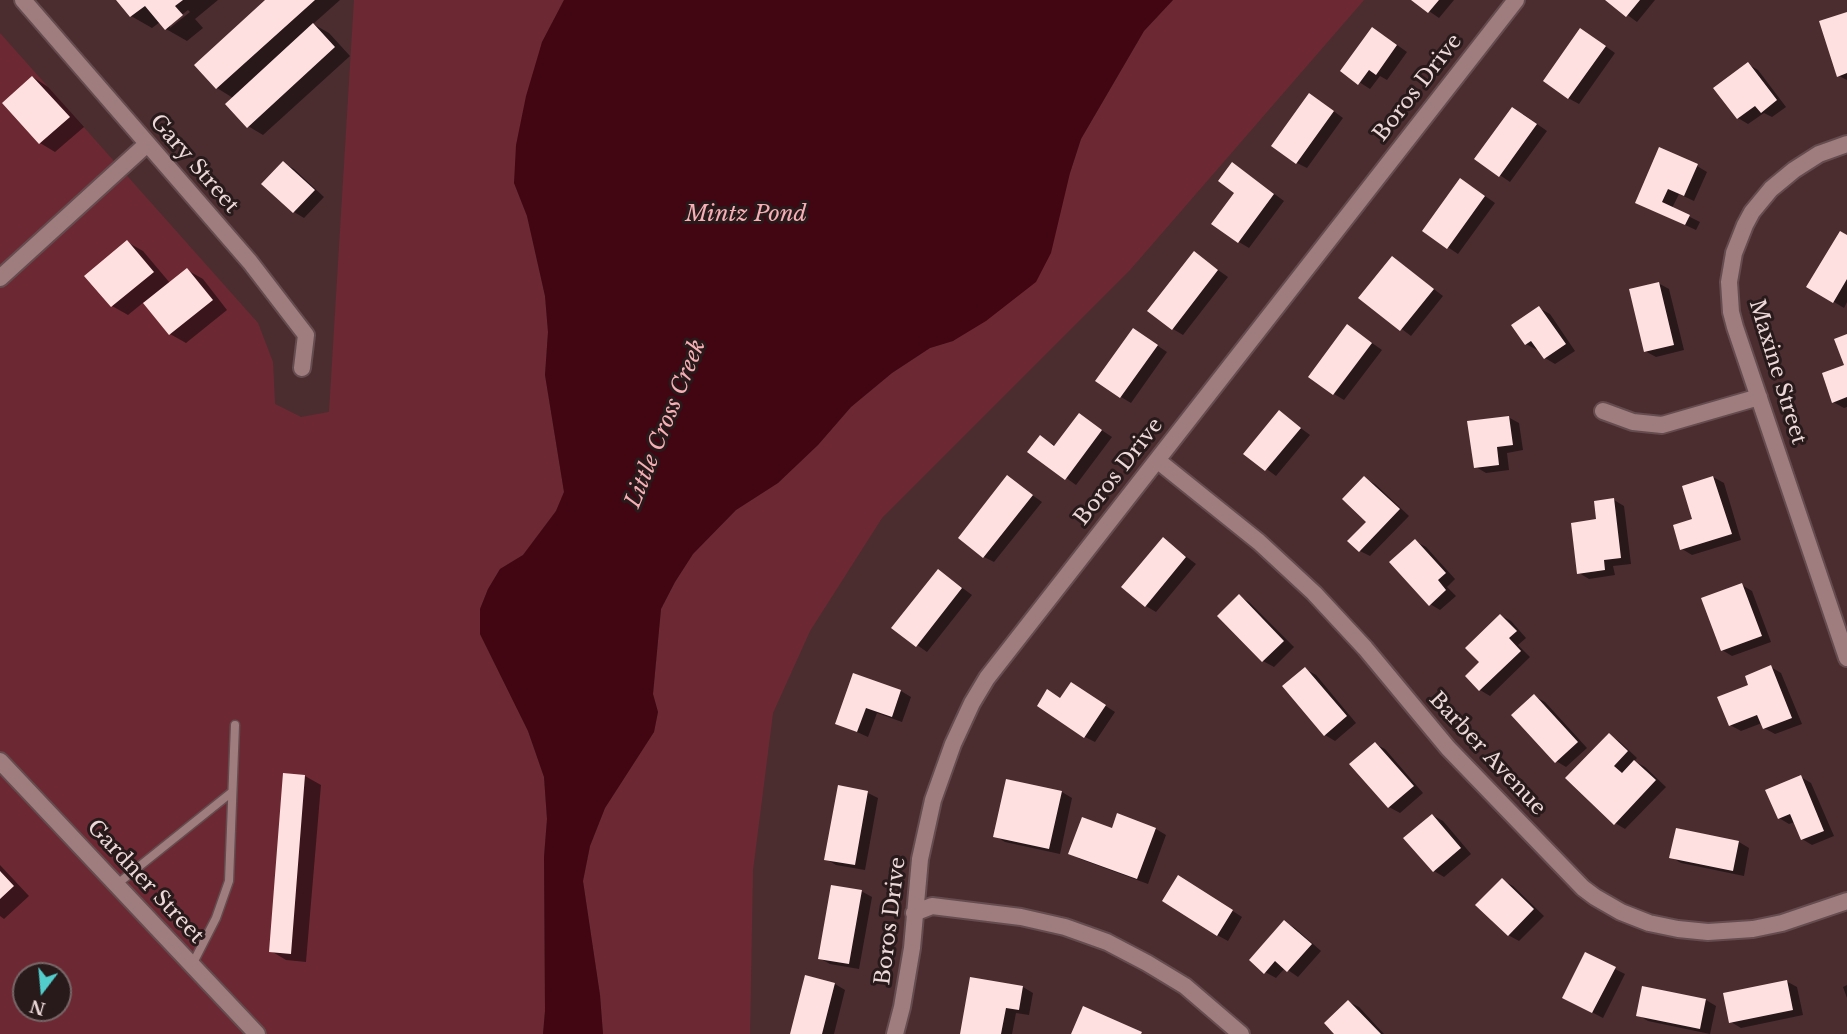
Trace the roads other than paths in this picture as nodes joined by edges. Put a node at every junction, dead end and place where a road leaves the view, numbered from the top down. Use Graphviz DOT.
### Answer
graph roads {
  1 [pos="22,0"];
  2 [pos="1515,0"];
  3 [pos="147,144"];
  4 [pos="1847,144"];
  5 [pos="0,278"];
  6 [pos="302,368"];
  7 [pos="1759,397"];
  8 [pos="1604,411"];
  9 [pos="1156,460"];
  10 [pos="1847,658"];
  11 [pos="235,725"];
  12 [pos="0,761"];
  13 [pos="232,792"];
  14 [pos="116,885"];
  15 [pos="1847,901"];
  16 [pos="914,913"];
  17 [pos="192,966"];
  18 [pos="256,1034"];
  19 [pos="895,1034"];
  20 [pos="1241,1034"];
  1 -- 3 [label="street, Gary Street"];
  2 -- 9 [label="street, Boros Drive"];
  3 -- 5 [label="street"];
  3 -- 6 [label="street, Gary Street"];
  4 -- 7 [label="street, Maxine Street"];
  7 -- 8 [label="street"];
  7 -- 10 [label="street, Maxine Street"];
  9 -- 15 [label="street, Barber Avenue"];
  9 -- 16 [label="street, Boros Drive"];
  11 -- 13 [label="lane"];
  12 -- 14 [label="street, Gardner Street"];
  13 -- 14 [label="lane"];
  13 -- 17 [label="lane"];
  14 -- 17 [label="street, Gardner Street"];
  16 -- 19 [label="street, Boros Drive"];
  16 -- 20 [label="street"];
  17 -- 18 [label="street, Gardner Street"];
}
